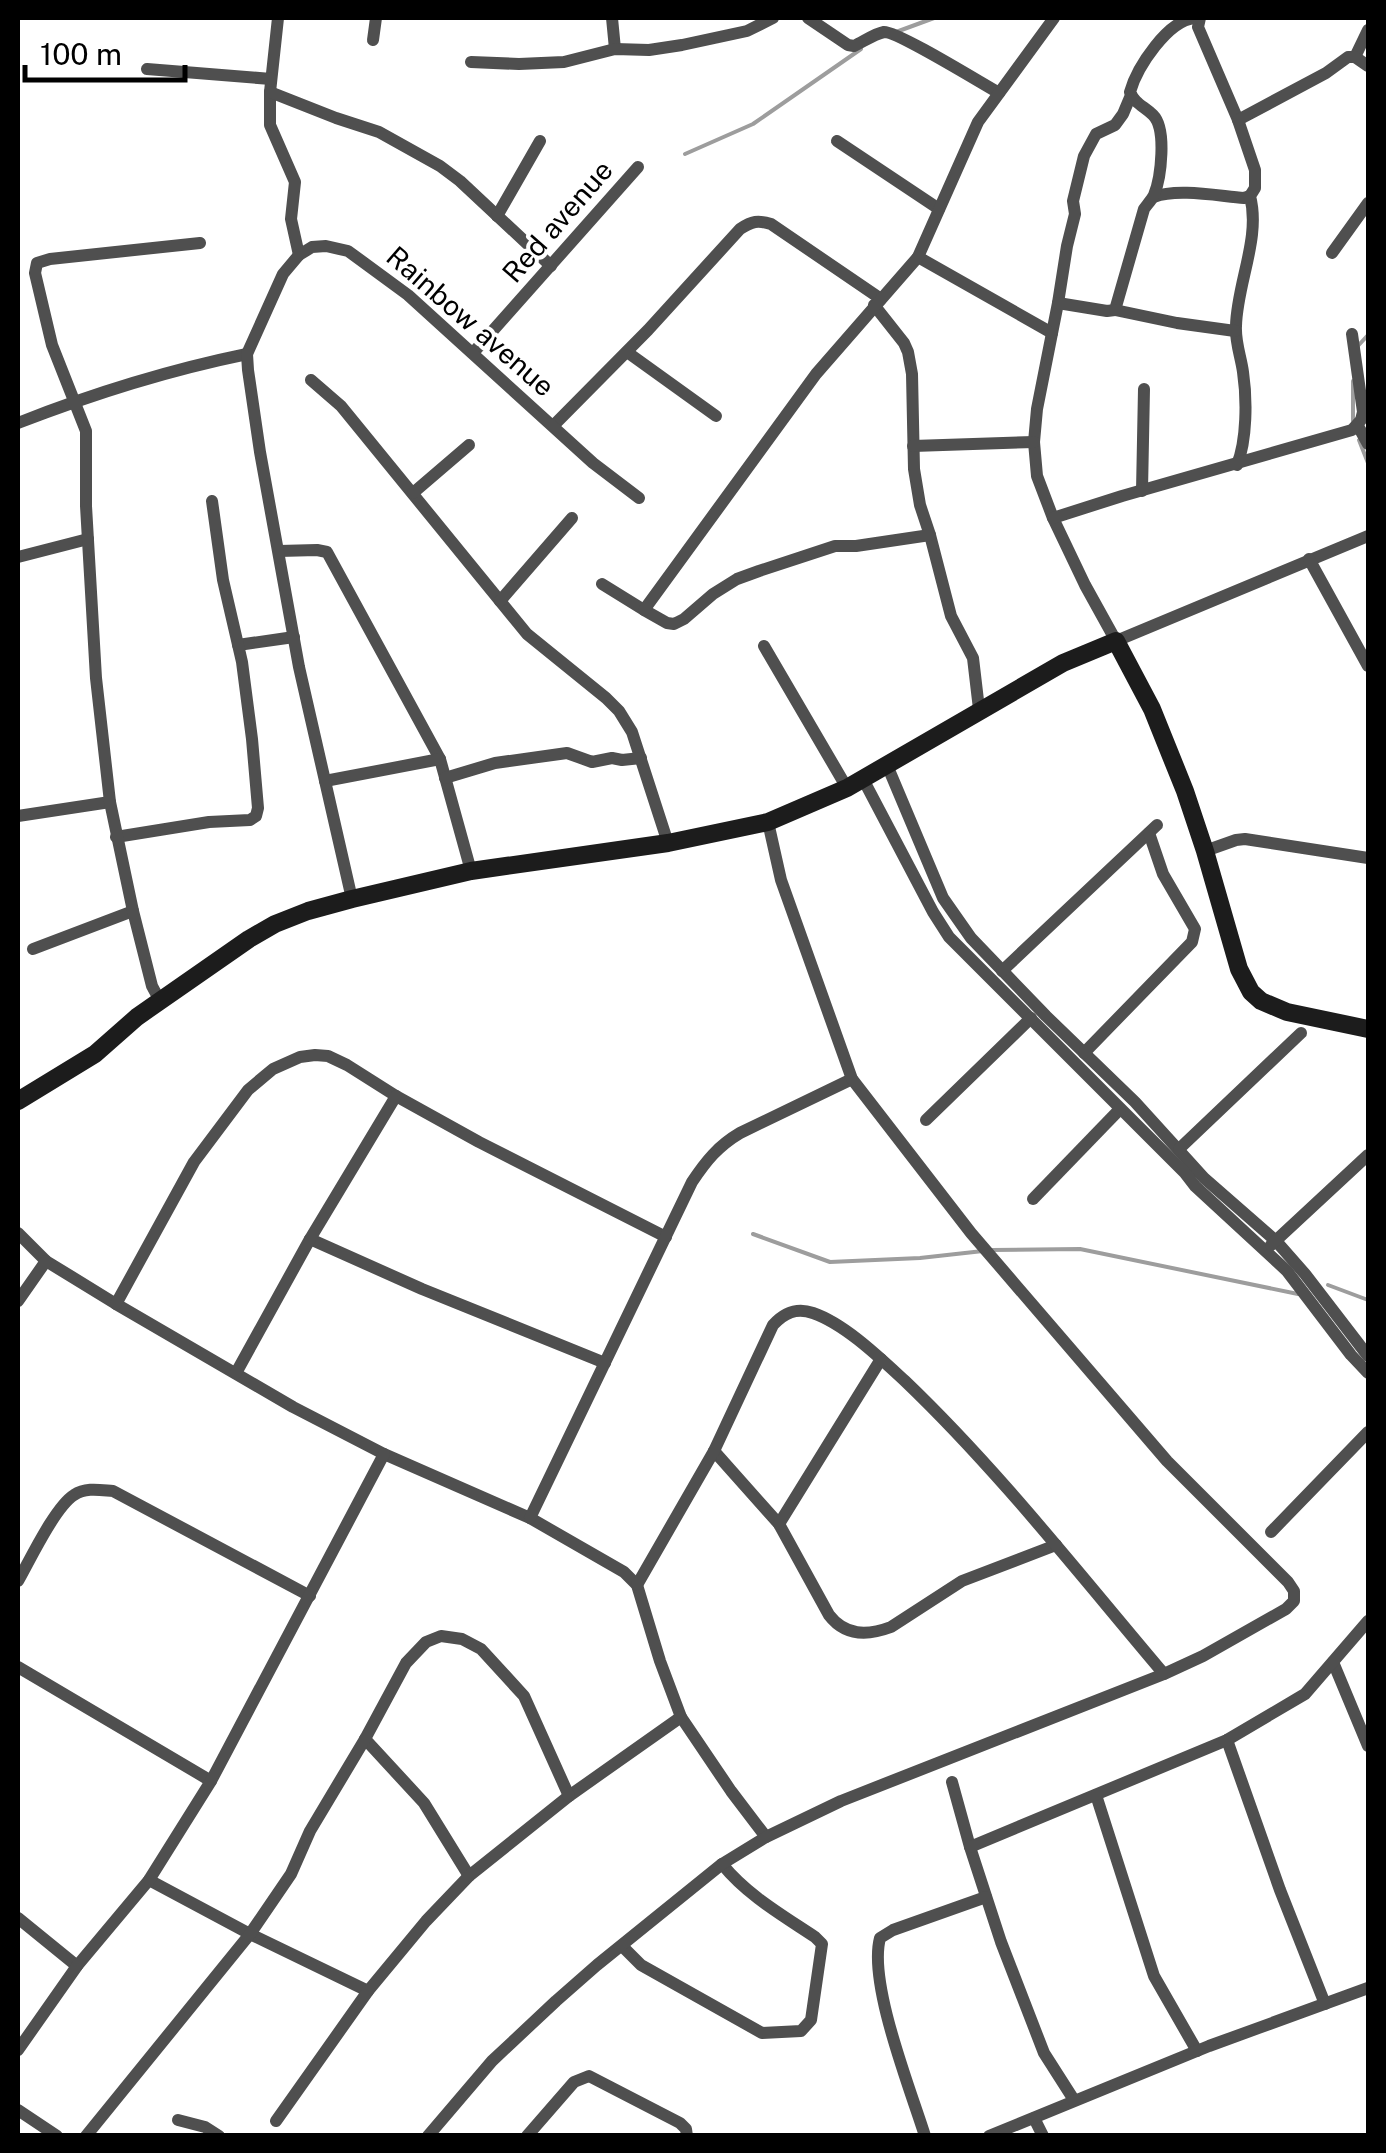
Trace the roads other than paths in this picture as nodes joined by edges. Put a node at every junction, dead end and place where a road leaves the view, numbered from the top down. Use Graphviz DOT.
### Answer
graph roads {
  1 [pos="278,18"];
  2 [pos="376,18"];
  3 [pos="612,18"];
  4 [pos="773,18"];
  5 [pos="808,18"];
  6 [pos="1054,18"];
  7 [pos="1198,18"];
  8 [pos="1368,30"];
  9 [pos="373,40"];
  10 [pos="615,49"];
  11 [pos="1355,57"];
  12 [pos="471,62"];
  13 [pos="1368,66"];
  14 [pos="146,70"];
  15 [pos="270,86"];
  16 [pos="1000,93"];
  17 [pos="1131,95"];
  18 [pos="1238,120"];
  19 [pos="540,140"];
  20 [pos="837,142"];
  21 [pos="638,167"];
  22 [pos="1250,196"];
  23 [pos="1154,197"];
  24 [pos="1368,203"];
  25 [pos="939,209"];
  26 [pos="497,216"];
  27 [pos="200,243"];
  28 [pos="1332,253"];
  29 [pos="298,255"];
  30 [pos="918,257"];
  31 [pos="551,266"];
  32 [pos="877,302"];
  33 [pos="1058,302"];
  34 [pos="1115,310"];
  35 [pos="1235,330"];
  36 [pos="1052,333"];
  37 [pos="1352,334"];
  38 [pos="627,352"];
  39 [pos="473,353"];
  40 [pos="247,354"];
  41 [pos="311,380"];
  42 [pos="1144,389"];
  43 [pos="74,400"];
  44 [pos="716,416"];
  45 [pos="18,422"];
  46 [pos="554,426"];
  47 [pos="1358,426"];
  48 [pos="1034,442"];
  49 [pos="1368,444"];
  50 [pos="468,445"];
  51 [pos="914,446"];
  52 [pos="1237,465"];
  53 [pos="1142,491"];
  54 [pos="414,493"];
  55 [pos="639,498"];
  56 [pos="212,501"];
  57 [pos="572,518"];
  58 [pos="1053,518"];
  59 [pos="930,536"];
  60 [pos="1368,536"];
  61 [pos="88,539"];
  62 [pos="278,551"];
  63 [pos="18,557"];
  64 [pos="1309,559"];
  65 [pos="602,584"];
  66 [pos="500,600"];
  67 [pos="644,610"];
  68 [pos="294,637"];
  69 [pos="1116,641"];
  70 [pos="238,645"];
  71 [pos="764,646"];
  72 [pos="1366,658"];
  73 [pos="980,709"];
  74 [pos="642,758"];
  75 [pos="440,759"];
  76 [pos="886,765"];
  77 [pos="445,778"];
  78 [pos="325,781"];
  79 [pos="855,784"];
  80 [pos="110,802"];
  81 [pos="18,816"];
  82 [pos="768,822"];
  83 [pos="116,837"];
  84 [pos="668,843"];
  85 [pos="1205,851"];
  86 [pos="1368,858"];
  87 [pos="471,872"];
  88 [pos="352,899"];
  89 [pos="133,911"];
  90 [pos="33,949"];
  91 [pos="1002,970"];
  92 [pos="160,1001"];
  93 [pos="1032,1018"];
  94 [pos="1368,1028"];
  95 [pos="1301,1033"];
  96 [pos="1084,1053"];
  97 [pos="852,1078"];
  98 [pos="396,1096"];
  99 [pos="18,1101"];
  100 [pos="1120,1109"];
  101 [pos="926,1120"];
  102 [pos="1179,1149"];
  103 [pos="1368,1156"];
  104 [pos="1033,1199"];
  105 [pos="18,1233"];
  106 [pos="666,1237"];
  107 [pos="310,1239"];
  108 [pos="1270,1245"];
  109 [pos="46,1261"];
  110 [pos="18,1301"];
  111 [pos="116,1304"];
  112 [pos="1368,1356"];
  113 [pos="881,1359"];
  114 [pos="605,1364"];
  115 [pos="236,1372"];
  116 [pos="1368,1373"];
  117 [pos="1368,1432"];
  118 [pos="714,1451"];
  119 [pos="384,1454"];
  120 [pos="530,1518"];
  121 [pos="779,1524"];
  122 [pos="1271,1532"];
  123 [pos="1056,1546"];
  124 [pos="18,1581"];
  125 [pos="638,1585"];
  126 [pos="310,1596"];
  127 [pos="1368,1621"];
  128 [pos="1333,1662"];
  129 [pos="18,1667"];
  130 [pos="1164,1674"];
  131 [pos="681,1718"];
  132 [pos="365,1738"];
  133 [pos="1227,1740"];
  134 [pos="1368,1746"];
  135 [pos="211,1781"];
  136 [pos="952,1782"];
  137 [pos="1096,1795"];
  138 [pos="569,1796"];
  139 [pos="766,1837"];
  140 [pos="970,1847"];
  141 [pos="722,1864"];
  142 [pos="469,1876"];
  143 [pos="150,1880"];
  144 [pos="986,1897"];
  145 [pos="18,1918"];
  146 [pos="250,1934"];
  147 [pos="622,1946"];
  148 [pos="77,1966"];
  149 [pos="1368,1988"];
  150 [pos="368,1991"];
  151 [pos="1326,2004"];
  152 [pos="18,2050"];
  153 [pos="1197,2051"];
  154 [pos="1074,2100"];
  155 [pos="18,2110"];
  156 [pos="1034,2118"];
  157 [pos="178,2120"];
  158 [pos="276,2120"];
  159 [pos="202,2132"];
  160 [pos="57,2136"];
  161 [pos="86,2136"];
  162 [pos="219,2136"];
  163 [pos="428,2136"];
  164 [pos="527,2136"];
  165 [pos="687,2136"];
  166 [pos="925,2136"];
  167 [pos="989,2136"];
  168 [pos="1043,2136"];
  1 -- 15 [label="street"];
  2 -- 9 [label="street"];
  3 -- 10 [label="street"];
  4 -- 10 [label="street"];
  5 -- 16 [label="street"];
  6 -- 16 [label="street"];
  7 -- 17 [label="street"];
  7 -- 18 [label="street"];
  8 -- 11 [label="street"];
  10 -- 12 [label="street"];
  11 -- 13 [label="street"];
  11 -- 18 [label="street"];
  14 -- 15 [label="street"];
  15 -- 26 [label="street"];
  15 -- 29 [label="street"];
  16 -- 25 [label="street"];
  17 -- 23 [label="street"];
  17 -- 33 [label="street"];
  18 -- 22 [label="street"];
  19 -- 26 [label="street"];
  20 -- 25 [label="street"];
  21 -- 31 [label="street, Red avenue"];
  22 -- 23 [label="street"];
  22 -- 35 [label="street"];
  23 -- 34 [label="street"];
  24 -- 28 [label="street"];
  25 -- 30 [label="street"];
  26 -- 31 [label="street"];
  27 -- 43 [label="street"];
  29 -- 39 [label="street, Rainbow avenue"];
  29 -- 40 [label="street"];
  30 -- 32 [label="street"];
  30 -- 36 [label="street"];
  31 -- 39 [label="street, Red avenue"];
  32 -- 38 [label="street"];
  32 -- 51 [label="street"];
  32 -- 67 [label="street"];
  33 -- 34 [label="street"];
  33 -- 36 [label="street"];
  34 -- 35 [label="street"];
  35 -- 52 [label="street"];
  36 -- 48 [label="street"];
  37 -- 47 [label="street"];
  38 -- 44 [label="street"];
  38 -- 46 [label="street"];
  39 -- 46 [label="street, Rainbow avenue"];
  40 -- 43 [label="street"];
  40 -- 62 [label="street"];
  41 -- 54 [label="street"];
  42 -- 53 [label="street"];
  43 -- 45 [label="street"];
  43 -- 61 [label="street"];
  46 -- 55 [label="street, Rainbow avenue"];
  47 -- 49 [label="street"];
  47 -- 52 [label="street"];
  48 -- 51 [label="street"];
  48 -- 58 [label="street"];
  50 -- 54 [label="street"];
  51 -- 59 [label="street"];
  52 -- 53 [label="street"];
  53 -- 58 [label="street"];
  54 -- 66 [label="street"];
  56 -- 70 [label="street"];
  57 -- 66 [label="street"];
  58 -- 69 [label="street"];
  59 -- 67 [label="street"];
  59 -- 73 [label="street"];
  60 -- 64 [label="street"];
  61 -- 63 [label="street"];
  61 -- 80 [label="street"];
  62 -- 68 [label="street"];
  62 -- 75 [label="street"];
  64 -- 69 [label="street"];
  64 -- 72 [label="street"];
  65 -- 67 [label="street"];
  66 -- 74 [label="street"];
  68 -- 70 [label="street"];
  68 -- 78 [label="street"];
  69 -- 73 [label="street"];
  69 -- 85 [label="street"];
  70 -- 83 [label="street"];
  71 -- 79 [label="street"];
  73 -- 76 [label="street"];
  74 -- 77 [label="street"];
  74 -- 84 [label="street"];
  75 -- 77 [label="street"];
  75 -- 78 [label="street"];
  76 -- 79 [label="street"];
  76 -- 91 [label="street"];
  77 -- 87 [label="street"];
  78 -- 88 [label="street"];
  79 -- 82 [label="street"];
  79 -- 93 [label="street"];
  80 -- 81 [label="street"];
  80 -- 83 [label="street"];
  82 -- 84 [label="street"];
  82 -- 97 [label="street"];
  83 -- 89 [label="street"];
  84 -- 87 [label="street"];
  85 -- 86 [label="street"];
  85 -- 94 [label="street"];
  87 -- 88 [label="street"];
  88 -- 92 [label="street"];
  89 -- 90 [label="street"];
  89 -- 92 [label="street"];
  91 -- 96 [label="street"];
  91 -- 96 [label="street"];
  92 -- 99 [label="street"];
  93 -- 100 [label="street"];
  93 -- 101 [label="street"];
  95 -- 102 [label="street"];
  96 -- 102 [label="street"];
  97 -- 106 [label="street"];
  97 -- 130 [label="street"];
  98 -- 106 [label="street"];
  98 -- 107 [label="street"];
  98 -- 111 [label="street"];
  100 -- 104 [label="street"];
  100 -- 108 [label="street"];
  102 -- 108 [label="street"];
  103 -- 108 [label="street"];
  105 -- 109 [label="street"];
  106 -- 114 [label="street"];
  107 -- 114 [label="street"];
  107 -- 115 [label="street"];
  108 -- 112 [label="street"];
  108 -- 116 [label="street"];
  109 -- 110 [label="street"];
  109 -- 111 [label="street"];
  111 -- 115 [label="street"];
  113 -- 118 [label="street"];
  113 -- 121 [label="street"];
  113 -- 123 [label="street"];
  114 -- 120 [label="street"];
  115 -- 119 [label="street"];
  117 -- 122 [label="street"];
  118 -- 121 [label="street"];
  118 -- 125 [label="street"];
  119 -- 120 [label="street"];
  119 -- 126 [label="street"];
  120 -- 125 [label="street"];
  121 -- 123 [label="street"];
  123 -- 130 [label="street"];
  124 -- 126 [label="street"];
  125 -- 131 [label="street"];
  126 -- 135 [label="street"];
  127 -- 128 [label="street"];
  128 -- 133 [label="street"];
  128 -- 134 [label="street"];
  129 -- 135 [label="street"];
  130 -- 139 [label="street"];
  131 -- 138 [label="street"];
  131 -- 139 [label="street"];
  132 -- 138 [label="street"];
  132 -- 142 [label="street"];
  132 -- 146 [label="street"];
  133 -- 137 [label="street"];
  133 -- 151 [label="street"];
  135 -- 143 [label="street"];
  136 -- 140 [label="street"];
  137 -- 140 [label="street"];
  137 -- 153 [label="street"];
  138 -- 142 [label="street"];
  139 -- 141 [label="street"];
  140 -- 144 [label="street"];
  141 -- 147 [label="street"];
  141 -- 147 [label="street"];
  142 -- 150 [label="street"];
  143 -- 146 [label="street"];
  143 -- 148 [label="street"];
  144 -- 154 [label="street"];
  144 -- 166 [label="street"];
  145 -- 148 [label="street"];
  146 -- 150 [label="street"];
  146 -- 161 [label="street"];
  147 -- 163 [label="street"];
  148 -- 152 [label="street"];
  149 -- 151 [label="street"];
  150 -- 158 [label="street"];
  151 -- 153 [label="street"];
  153 -- 154 [label="street"];
  154 -- 156 [label="street"];
  155 -- 160 [label="street"];
  156 -- 167 [label="street"];
  156 -- 168 [label="street"];
  157 -- 159 [label="street"];
  159 -- 162 [label="street"];
  164 -- 165 [label="street"];
}
